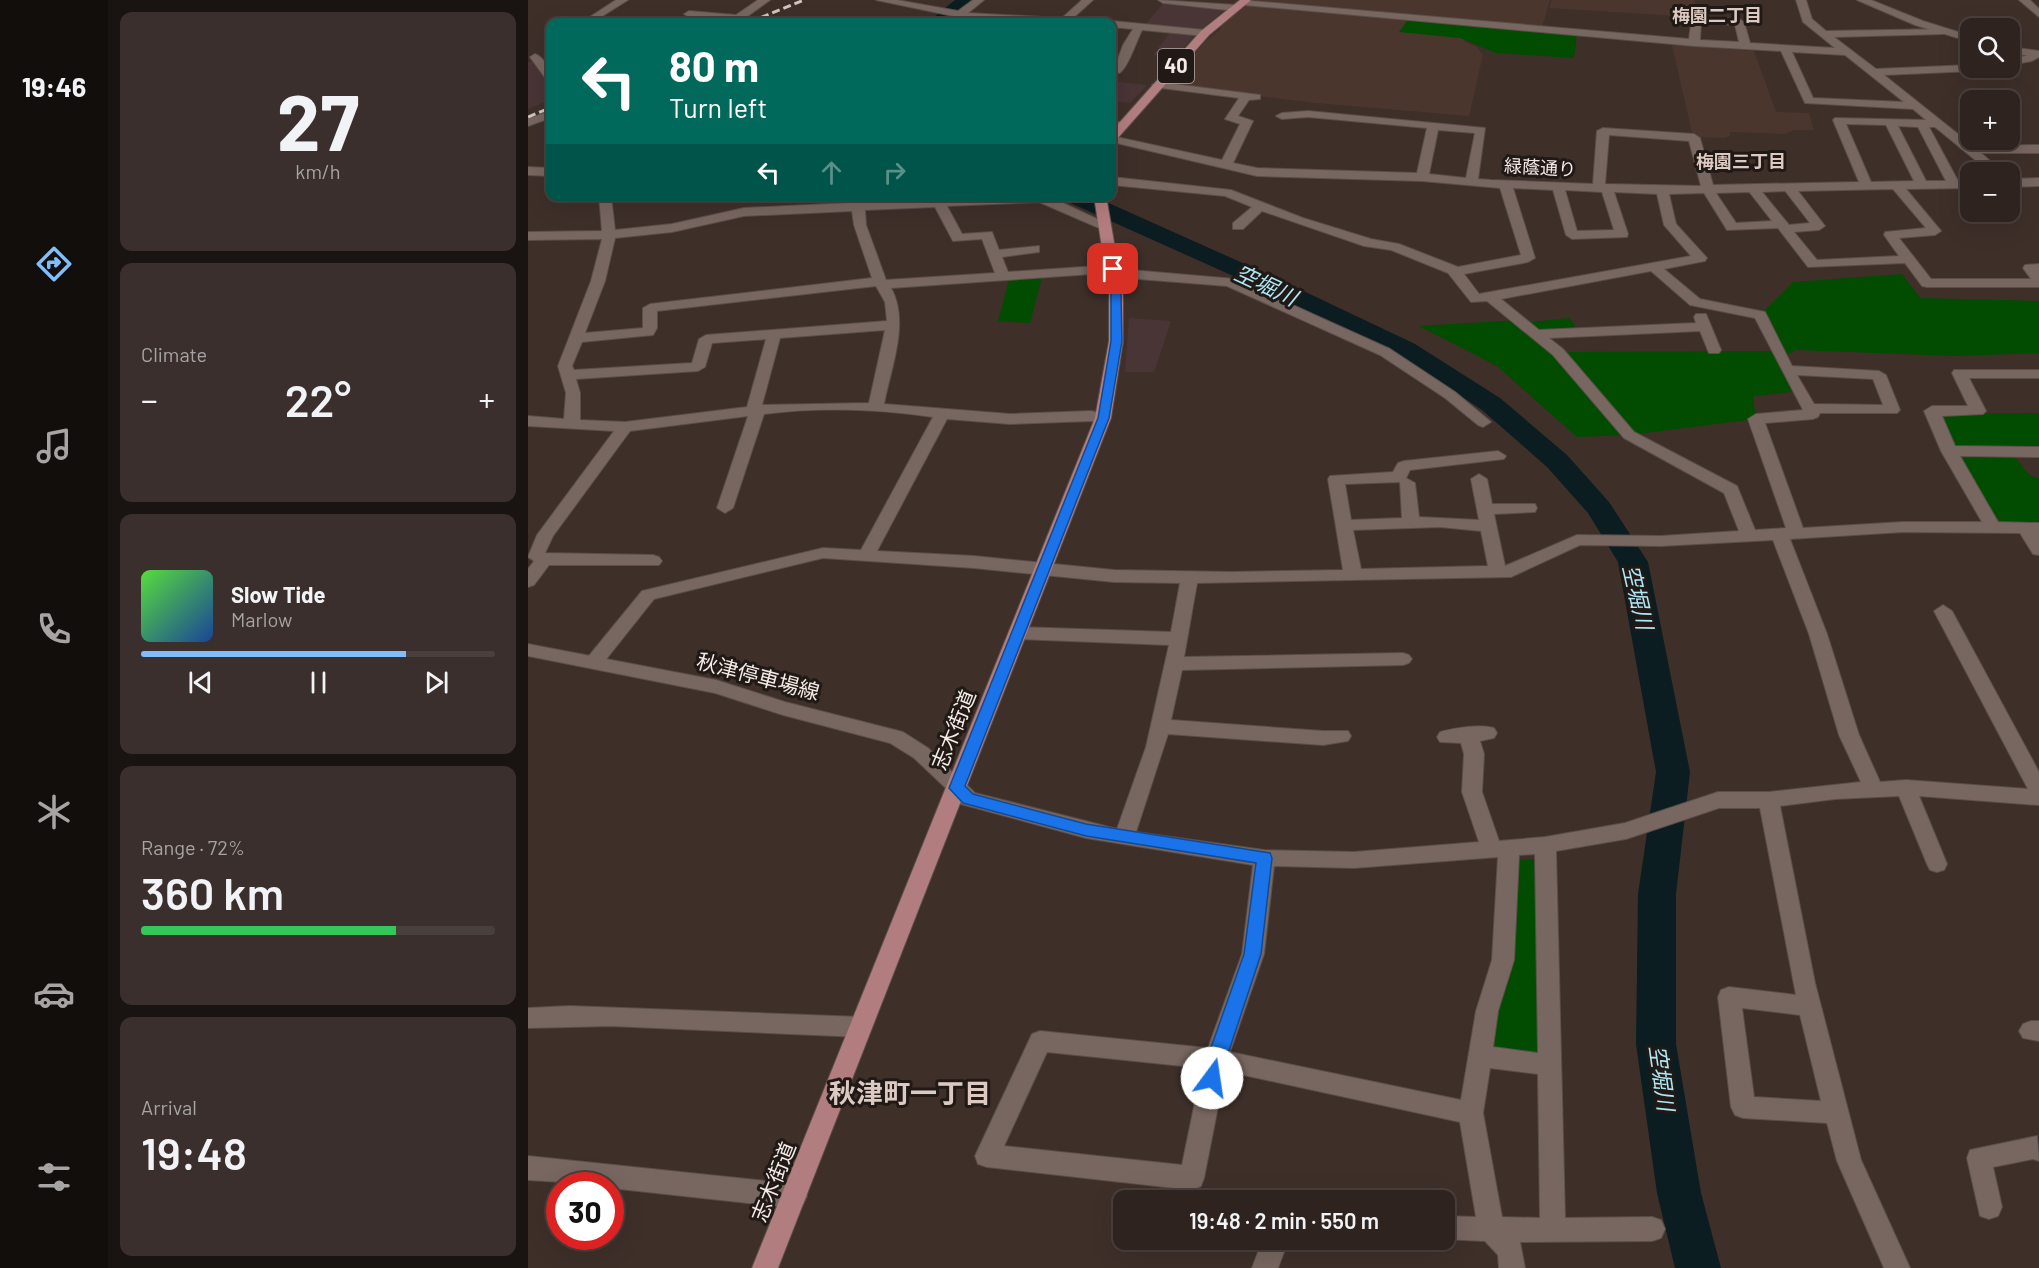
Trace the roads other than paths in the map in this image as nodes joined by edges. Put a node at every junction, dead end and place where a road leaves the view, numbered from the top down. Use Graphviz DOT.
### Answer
graph roads {
  1 [pos="623,0"];
  2 [pos="765,0"];
  3 [pos="881,0"];
  4 [pos="934,0"];
  5 [pos="979,0"];
  6 [pos="1088,0"];
  7 [pos="1163,0"];
  8 [pos="1170,0"];
  9 [pos="1801,0"];
  10 [pos="1862,0"];
  11 [pos="2024,0"];
  12 [pos="1242,3"];
  13 [pos="925,8"];
  14 [pos="2039,14"];
  15 [pos="960,15"];
  16 [pos="594,18"];
  17 [pos="690,18"];
  18 [pos="733,18"];
  19 [pos="744,18"];
  20 [pos="970,18"];
  21 [pos="1067,18"];
  22 [pos="1116,24"];
  23 [pos="1139,27"];
  24 [pos="1944,31"];
  25 [pos="1205,33"];
  26 [pos="1822,34"];
  27 [pos="1960,36"];
  28 [pos="1694,43"];
  29 [pos="1746,47"];
  30 [pos="1785,49"];
  31 [pos="546,51"];
  32 [pos="2020,51"];
  33 [pos="1845,52"];
  34 [pos="2038,54"];
  35 [pos="530,58"];
  36 [pos="2020,60"];
  37 [pos="1116,68"];
  38 [pos="1960,69"];
  39 [pos="1116,70"];
  40 [pos="1133,71"];
  41 [pos="1874,72"];
  42 [pos="546,73"];
  43 [pos="1158,85"];
  44 [pos="1916,106"];
  45 [pos="546,116"];
  46 [pos="1282,116"];
  47 [pos="1890,122"];
  48 [pos="528,123"];
  49 [pos="1117,124"];
  50 [pos="1922,124"];
  51 [pos="1939,124"];
  52 [pos="1433,126"];
  53 [pos="1116,139"];
  54 [pos="1960,141"];
  55 [pos="2020,149"];
  56 [pos="2026,149"];
  57 [pos="1971,150"];
  58 [pos="2039,150"];
  59 [pos="2039,161"];
  60 [pos="1985,162"];
  61 [pos="1226,165"];
  62 [pos="528,171"];
  63 [pos="546,172"];
  64 [pos="1422,177"];
  65 [pos="1116,181"];
  66 [pos="1471,182"];
  67 [pos="2039,182"];
  68 [pos="2020,183"];
  69 [pos="1505,184"];
  70 [pos="1954,184"];
  71 [pos="1960,184"];
  72 [pos="1558,186"];
  73 [pos="1897,186"];
  74 [pos="1922,186"];
  75 [pos="1867,187"];
  76 [pos="1603,189"];
  77 [pos="1790,189"];
  78 [pos="1662,190"];
  79 [pos="1708,190"];
  80 [pos="1755,190"];
  81 [pos="606,201"];
  82 [pos="746,201"];
  83 [pos="935,201"];
  84 [pos="1048,201"];
  85 [pos="1101,201"];
  86 [pos="889,202"];
  87 [pos="1260,207"];
  88 [pos="858,208"];
  89 [pos="744,213"];
  90 [pos="1103,223"];
  91 [pos="1238,226"];
  92 [pos="1782,226"];
  93 [pos="609,235"];
  94 [pos="528,236"];
  95 [pos="1034,249"];
  96 [pos="994,254"];
  97 [pos="1909,259"];
  98 [pos="1652,265"];
  99 [pos="2039,268"];
  100 [pos="1113,271"];
  101 [pos="1455,272"];
  102 [pos="1003,277"];
  103 [pos="2039,281"];
  104 [pos="881,283"];
  105 [pos="1489,296"];
  106 [pos="1695,302"];
  107 [pos="892,325"];
  108 [pos="1705,327"];
  109 [pos="1536,334"];
  110 [pos="774,335"];
  111 [pos="577,338"];
  112 [pos="1714,350"];
  113 [pos="1787,370"];
  114 [pos="2039,374"];
  115 [pos="566,375"];
  116 [pos="876,406"];
  117 [pos="1809,408"];
  118 [pos="755,412"];
  119 [pos="942,414"];
  120 [pos="1103,418"];
  121 [pos="528,421"];
  122 [pos="572,422"];
  123 [pos="1483,422"];
  124 [pos="625,427"];
  125 [pos="1949,451"];
  126 [pos="2039,452"];
  127 [pos="1498,456"];
  128 [pos="1478,479"];
  129 [pos="1407,483"];
  130 [pos="725,508"];
  131 [pos="1485,508"];
  132 [pos="1529,508"];
  133 [pos="1411,522"];
  134 [pos="1344,525"];
  135 [pos="1489,525"];
  136 [pos="1992,526"];
  137 [pos="2032,527"];
  138 [pos="1787,533"];
  139 [pos="1749,535"];
  140 [pos="2039,550"];
  141 [pos="866,556"];
  142 [pos="544,559"];
  143 [pos="653,561"];
  144 [pos="1043,570"];
  145 [pos="1498,571"];
  146 [pos="1353,575"];
  147 [pos="1189,578"];
  148 [pos="528,581"];
  149 [pos="1943,611"];
  150 [pos="1018,633"];
  151 [pos="1179,639"];
  152 [pos="528,650"];
  153 [pos="1403,659"];
  154 [pos="594,662"];
  155 [pos="1175,664"];
  156 [pos="1161,726"];
  157 [pos="1341,736"];
  158 [pos="1447,737"];
  159 [pos="957,788"];
  160 [pos="1906,788"];
  161 [pos="1874,789"];
  162 [pos="2039,791"];
  163 [pos="2039,797"];
  164 [pos="1769,800"];
  165 [pos="1124,838"];
  166 [pos="1545,845"];
  167 [pos="1500,850"];
  168 [pos="1264,858"];
  169 [pos="1937,864"];
  170 [pos="1809,1005"];
  171 [pos="528,1018"];
  172 [pos="861,1027"];
  173 [pos="1480,1056"];
  174 [pos="1216,1059"];
  175 [pos="1550,1065"];
  176 [pos="1471,1113"];
  177 [pos="1836,1113"];
  178 [pos="2039,1149"];
  179 [pos="528,1168"];
  180 [pos="794,1196"];
  181 [pos="1989,1207"];
  182 [pos="1455,1228"];
  183 [pos="1652,1229"];
  184 [pos="1491,1230"];
  185 [pos="1553,1231"];
  186 [pos="1272,1250"];
  187 [pos="765,1268"];
  188 [pos="1265,1268"];
  189 [pos="1512,1268"];
  190 [pos="1897,1268"];
  1 -- 16 [label="street"];
  2 -- 19 [label="street"];
  3 -- 13 [label="street"];
  4 -- 13 [label="street"];
  5 -- 15 [label="street"];
  6 -- 21 [label="street"];
  7 -- 8 [label="street"];
  8 -- 12 [label="street"];
  9 -- 26 [label="street"];
  10 -- 24 [label="street"];
  11 -- 14 [label="street"];
  12 -- 25 [label="main road, 40"];
  12 -- 28 [label="street"];
  13 -- 15 [label="street"];
  15 -- 20 [label="street"];
  17 -- 18 [label="street"];
  22 -- 23 [label="street"];
  23 -- 25 [label="street"];
  23 -- 37 [label="street"];
  24 -- 26 [label="street"];
  24 -- 27 [label="street"];
  25 -- 43 [label="main road, 40"];
  26 -- 33 [label="street"];
  28 -- 29 [label="street"];
  28 -- 29 [label="street"];
  29 -- 30 [label="street"];
  30 -- 33 [label="street"];
  30 -- 44 [label="street"];
  31 -- 35 [label="street"];
  32 -- 34 [label="street"];
  33 -- 41 [label="street"];
  34 -- 36 [label="street"];
  35 -- 42 [label="street"];
  38 -- 41 [label="street"];
  39 -- 40 [label="street"];
  41 -- 44 [label="street"];
  43 -- 49 [label="main road, 40"];
  43 -- 61 [label="street"];
  44 -- 51 [label="street"];
  45 -- 48 [label="street"];
  46 -- 52 [label="street"];
  47 -- 50 [label="street"];
  47 -- 74 [label="street"];
  47 -- 75 [label="street"];
  50 -- 51 [label="street"];
  50 -- 70 [label="street"];
  51 -- 54 [label="street"];
  52 -- 64 [label="street"];
  52 -- 66 [label="street"];
  53 -- 61 [label="street, 緑蔭通り"];
  55 -- 56 [label="street"];
  56 -- 58 [label="street"];
  56 -- 59 [label="street"];
  57 -- 60 [label="street"];
  61 -- 64 [label="street, 緑蔭通り"];
  62 -- 63 [label="street"];
  64 -- 66 [label="street, 緑蔭通り"];
  65 -- 87 [label="street"];
  66 -- 69 [label="street, 緑蔭通り"];
  67 -- 68 [label="street"];
  69 -- 72 [label="street, 緑蔭通り"];
  69 -- 101 [label="street"];
  70 -- 71 [label="street, 緑蔭通り"];
  70 -- 74 [label="street, 緑蔭通り"];
  72 -- 76 [label="street, 緑蔭通り"];
  72 -- 76 [label="street"];
  73 -- 74 [label="street, 緑蔭通り"];
  73 -- 75 [label="street, 緑蔭通り"];
  73 -- 97 [label="street"];
  75 -- 77 [label="street, 緑蔭通り"];
  76 -- 78 [label="street, 緑蔭通り"];
  76 -- 79 [label="street"];
  77 -- 80 [label="street, 緑蔭通り"];
  77 -- 92 [label="street"];
  78 -- 79 [label="street, 緑蔭通り"];
  78 -- 98 [label="street"];
  79 -- 80 [label="street, 緑蔭通り"];
  79 -- 92 [label="street"];
  80 -- 92 [label="street"];
  81 -- 93 [label="street"];
  82 -- 89 [label="street"];
  83 -- 86 [label="street"];
  83 -- 96 [label="street"];
  84 -- 90 [label="street"];
  85 -- 90 [label="main road, 志木街道"];
  86 -- 88 [label="street"];
  87 -- 91 [label="street"];
  87 -- 101 [label="street"];
  88 -- 89 [label="street"];
  88 -- 104 [label="street"];
  89 -- 93 [label="street"];
  90 -- 100 [label="main road, 志木街道"];
  92 -- 97 [label="street"];
  93 -- 94 [label="street"];
  93 -- 111 [label="street"];
  95 -- 96 [label="street"];
  96 -- 102 [label="street"];
  97 -- 103 [label="street"];
  98 -- 105 [label="street"];
  98 -- 106 [label="street"];
  99 -- 103 [label="street"];
  100 -- 102 [label="street"];
  100 -- 120 [label="main road, 志木街道"];
  100 -- 123 [label="street"];
  101 -- 105 [label="street"];
  102 -- 104 [label="street"];
  104 -- 107 [label="street"];
  104 -- 111 [label="street"];
  105 -- 109 [label="street"];
  106 -- 108 [label="street"];
  106 -- 113 [label="street"];
  107 -- 110 [label="street"];
  107 -- 116 [label="street"];
  108 -- 109 [label="street"];
  108 -- 112 [label="street"];
  109 -- 139 [label="street"];
  110 -- 115 [label="street"];
  110 -- 118 [label="street"];
  111 -- 115 [label="street"];
  113 -- 117 [label="street"];
  113 -- 117 [label="street"];
  114 -- 125 [label="street"];
  115 -- 122 [label="street"];
  116 -- 118 [label="street"];
  116 -- 119 [label="street"];
  117 -- 138 [label="street"];
  118 -- 124 [label="street"];
  118 -- 130 [label="street"];
  119 -- 120 [label="street"];
  119 -- 141 [label="street"];
  120 -- 144 [label="main road, 志木街道"];
  121 -- 122 [label="street"];
  122 -- 124 [label="street"];
  124 -- 142 [label="street"];
  125 -- 126 [label="street"];
  125 -- 136 [label="street"];
  127 -- 134 [label="street"];
  128 -- 131 [label="street"];
  129 -- 133 [label="street"];
  131 -- 132 [label="street"];
  131 -- 135 [label="street"];
  133 -- 134 [label="street"];
  133 -- 135 [label="street"];
  134 -- 146 [label="street"];
  135 -- 145 [label="street"];
  136 -- 137 [label="street"];
  136 -- 138 [label="street"];
  137 -- 140 [label="street"];
  138 -- 139 [label="street"];
  138 -- 161 [label="street"];
  139 -- 145 [label="street"];
  141 -- 144 [label="street"];
  141 -- 154 [label="street"];
  142 -- 143 [label="street"];
  142 -- 148 [label="street"];
  144 -- 147 [label="street"];
  144 -- 150 [label="main road, 志木街道"];
  145 -- 146 [label="street"];
  146 -- 147 [label="street"];
  147 -- 151 [label="street"];
  149 -- 162 [label="street"];
  150 -- 151 [label="street"];
  150 -- 159 [label="main road, 志木街道"];
  151 -- 155 [label="street"];
  152 -- 154 [label="street, 秋津停車場線"];
  153 -- 155 [label="street"];
  154 -- 159 [label="street, 秋津停車場線"];
  155 -- 156 [label="street"];
  156 -- 157 [label="street"];
  156 -- 165 [label="street"];
  158 -- 167 [label="street"];
  159 -- 165 [label="street, 秋津停車場線"];
  159 -- 172 [label="main road, 志木街道"];
  160 -- 161 [label="street, 秋津停車場線"];
  160 -- 163 [label="street, 秋津停車場線"];
  160 -- 169 [label="street"];
  161 -- 164 [label="street, 秋津停車場線"];
  164 -- 166 [label="street, 秋津停車場線"];
  164 -- 170 [label="street"];
  165 -- 168 [label="street, 秋津停車場線"];
  166 -- 167 [label="street, 秋津停車場線"];
  166 -- 175 [label="street"];
  167 -- 168 [label="street, 秋津停車場線"];
  167 -- 173 [label="street"];
  168 -- 174 [label="street"];
  170 -- 177 [label="street"];
  170 -- 177 [label="street"];
  171 -- 172 [label="street"];
  172 -- 180 [label="main road, 志木街道"];
  173 -- 175 [label="street"];
  173 -- 176 [label="street"];
  174 -- 174 [label="street"];
  174 -- 176 [label="street"];
  175 -- 185 [label="street"];
  176 -- 184 [label="street"];
  177 -- 190 [label="street"];
  178 -- 181 [label="street"];
  179 -- 180 [label="street"];
  180 -- 187 [label="main road, 志木街道"];
  182 -- 184 [label="street"];
  183 -- 185 [label="street"];
  184 -- 185 [label="street"];
  184 -- 189 [label="street"];
  186 -- 188 [label="street"];
}
